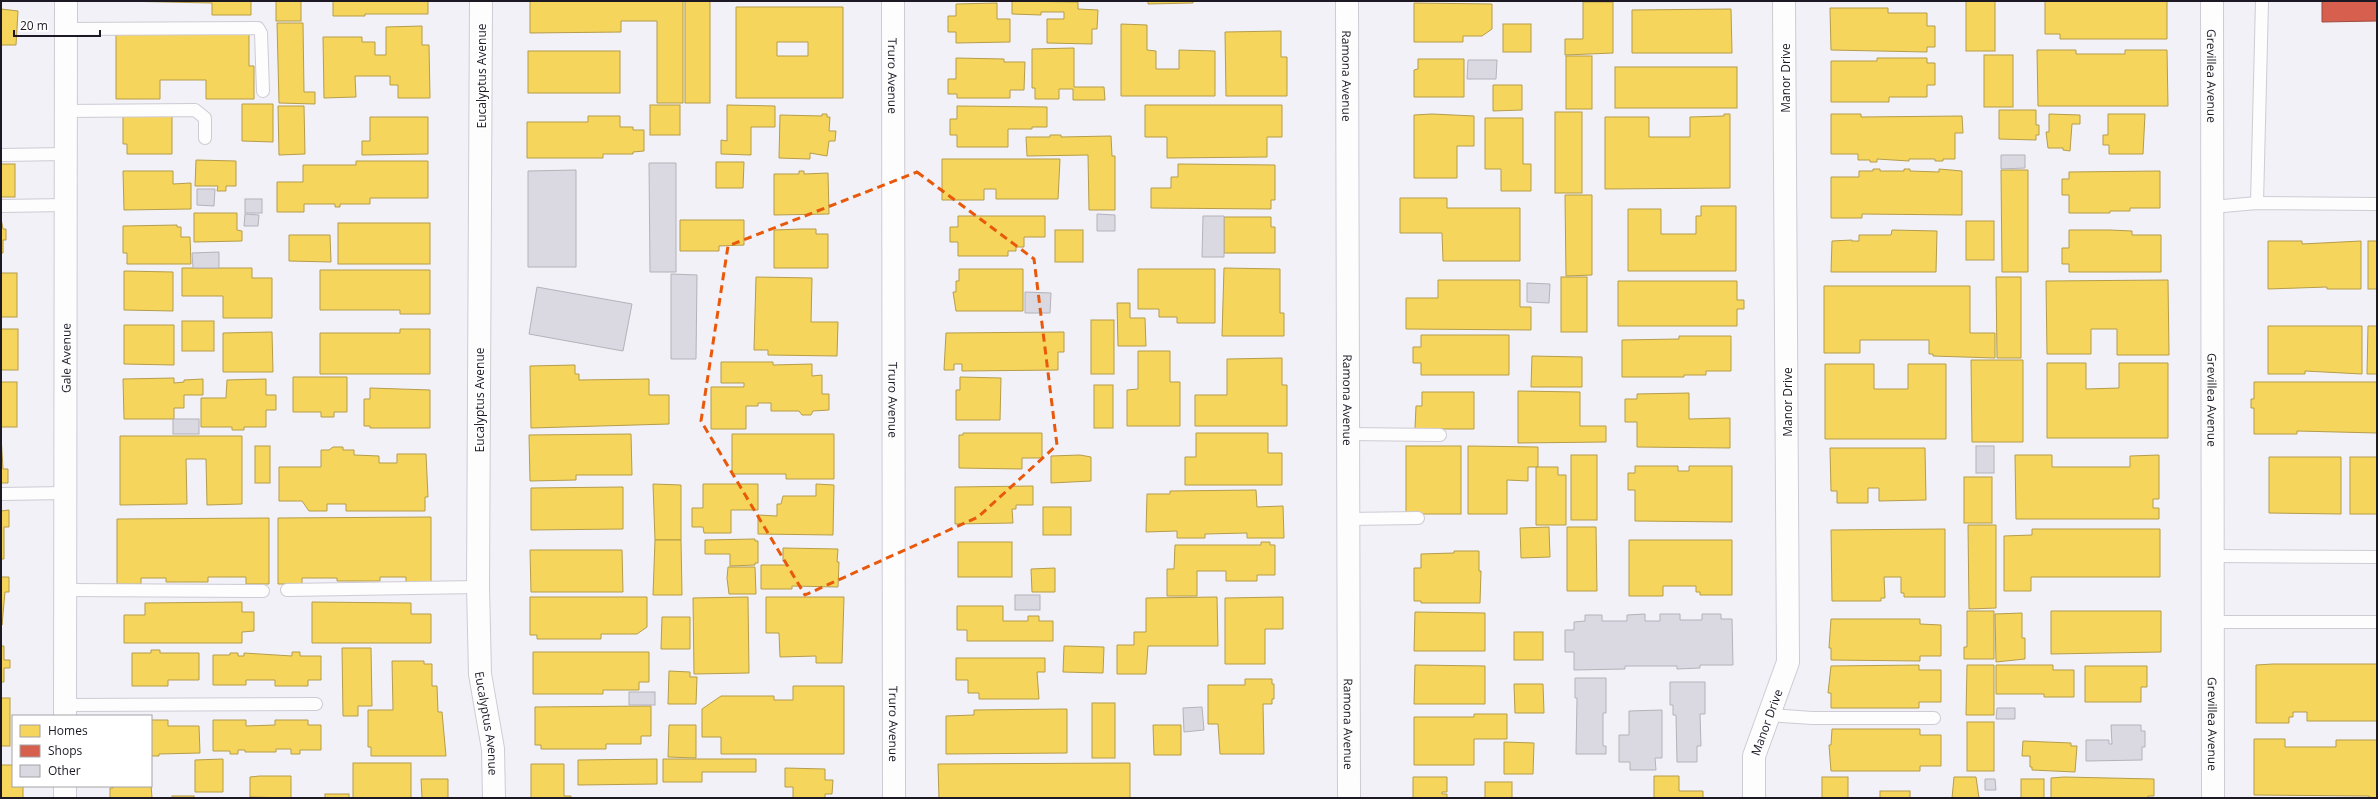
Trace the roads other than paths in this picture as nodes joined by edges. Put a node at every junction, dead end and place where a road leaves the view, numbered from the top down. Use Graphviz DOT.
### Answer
graph roads {
  1 [pos="66,1"];
  2 [pos="481,1"];
  3 [pos="893,1"];
  4 [pos="1347,1"];
  5 [pos="1784,1"];
  6 [pos="2212,1"];
  7 [pos="2262,1"];
  8 [pos="66,29"];
  9 [pos="263,91"];
  10 [pos="66,111"];
  11 [pos="205,138"];
  12 [pos="66,154"];
  13 [pos="1,155"];
  14 [pos="2258,203"];
  15 [pos="2377,204"];
  16 [pos="66,205"];
  17 [pos="1,206"];
  18 [pos="2212,207"];
  19 [pos="1348,434"];
  20 [pos="1440,435"];
  21 [pos="66,493"];
  22 [pos="1,494"];
  23 [pos="1348,518"];
  24 [pos="1418,518"];
  25 [pos="2213,556"];
  26 [pos="2375,557"];
  27 [pos="478,587"];
  28 [pos="66,590"];
  29 [pos="264,590"];
  30 [pos="286,590"];
  31 [pos="2213,622"];
  32 [pos="2376,622"];
  33 [pos="316,704"];
  34 [pos="65,711"];
  35 [pos="1769,714"];
  36 [pos="1934,718"];
  37 [pos="65,787"];
  38 [pos="65,798"];
  39 [pos="494,798"];
  40 [pos="894,798"];
  41 [pos="1349,798"];
  42 [pos="1754,798"];
  43 [pos="2213,798"];
  1 -- 8 [label="street, Gale Avenue"];
  2 -- 27 [label="street, Eucalyptus Avenue"];
  3 -- 40 [label="street, Truro Avenue"];
  4 -- 19 [label="street, Ramona Avenue"];
  5 -- 35 [label="street, Manor Drive"];
  6 -- 18 [label="street, Grevillea Avenue"];
  7 -- 14 [label="lane"];
  8 -- 9 [label="lane"];
  8 -- 10 [label="street, Gale Avenue"];
  10 -- 11 [label="lane"];
  10 -- 12 [label="street, Gale Avenue"];
  12 -- 13 [label="lane"];
  12 -- 16 [label="street, Gale Avenue"];
  14 -- 15 [label="lane"];
  14 -- 18 [label="lane"];
  16 -- 17 [label="lane"];
  16 -- 21 [label="street, Gale Avenue"];
  18 -- 25 [label="street, Grevillea Avenue"];
  19 -- 20 [label="lane"];
  19 -- 23 [label="street, Ramona Avenue"];
  21 -- 22 [label="lane"];
  21 -- 28 [label="street, Gale Avenue"];
  23 -- 24 [label="lane"];
  23 -- 41 [label="street, Ramona Avenue"];
  25 -- 26 [label="lane"];
  25 -- 31 [label="street, Grevillea Avenue"];
  27 -- 30 [label="lane"];
  27 -- 39 [label="street, Eucalyptus Avenue"];
  28 -- 29 [label="lane"];
  28 -- 34 [label="street, Gale Avenue"];
  31 -- 32 [label="lane"];
  31 -- 43 [label="street, Grevillea Avenue"];
  33 -- 34 [label="lane"];
  35 -- 36 [label="lane"];
  35 -- 42 [label="street, Manor Drive"];
  37 -- 38 [label="street"];
}
